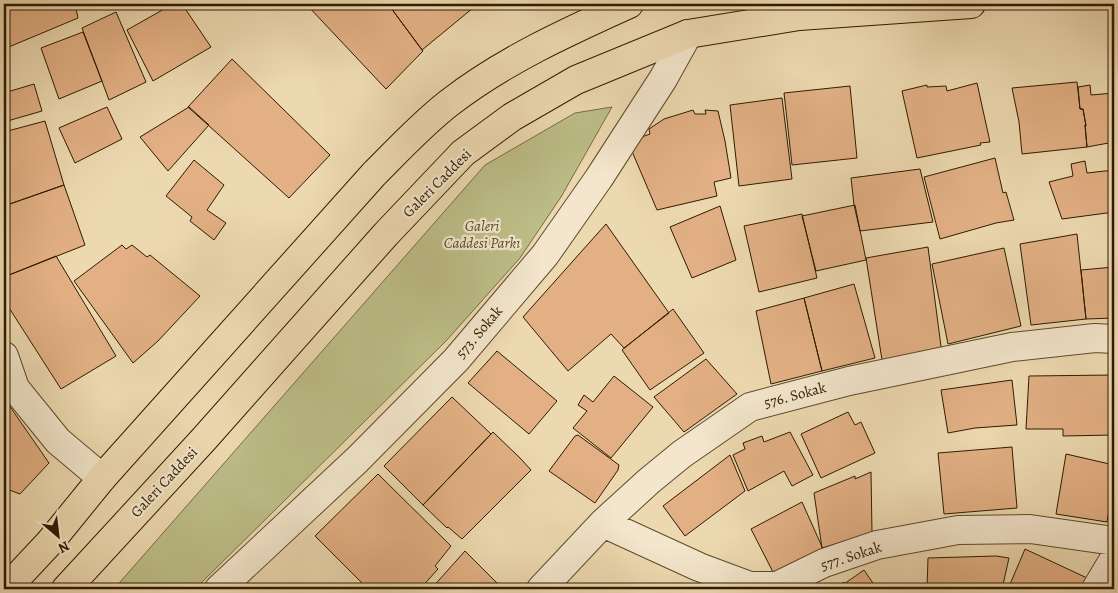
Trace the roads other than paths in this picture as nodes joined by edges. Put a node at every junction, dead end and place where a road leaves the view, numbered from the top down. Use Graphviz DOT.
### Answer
graph roads {
  1 [pos="629,4"];
  2 [pos="971,4"];
  3 [pos="688,34"];
  4 [pos="1114,339"];
  5 [pos="4,356"];
  6 [pos="102,478"];
  7 [pos="603,523"];
  8 [pos="1114,541"];
  9 [pos="1114,559"];
  10 [pos="6,589"];
  11 [pos="66,589"];
  12 [pos="219,589"];
  13 [pos="541,589"];
  14 [pos="1096,589"];
  1 -- 6 [label="main road"];
  2 -- 3 [label="main road, Galeri Caddesi"];
  3 -- 11 [label="main road, Galeri Caddesi"];
  3 -- 12 [label="street, 573. Sokak"];
  4 -- 7 [label="street, 576. Sokak"];
  5 -- 6 [label="street"];
  6 -- 10 [label="main road"];
  7 -- 8 [label="street, 577. Sokak"];
  7 -- 13 [label="street, 576. Sokak"];
  9 -- 14 [label="street"];
}
